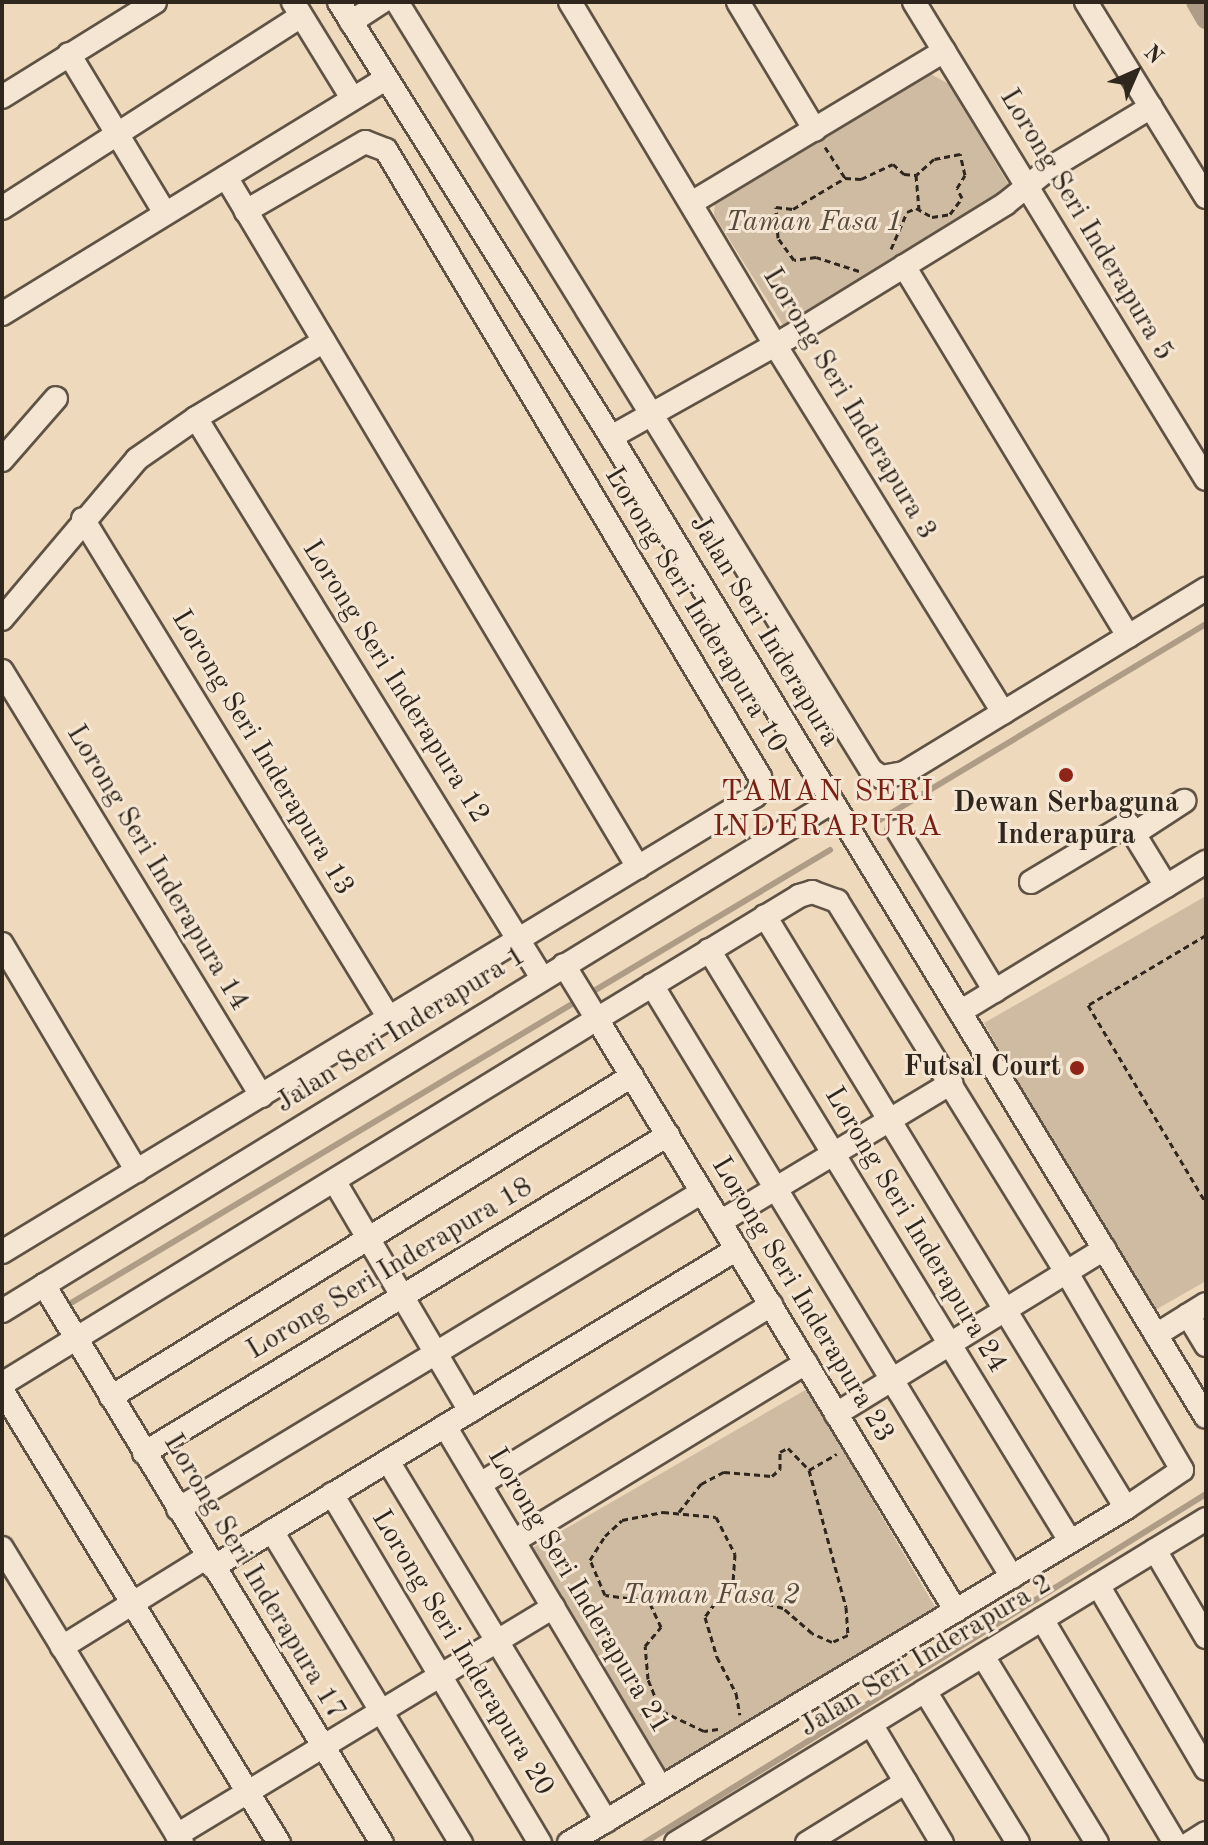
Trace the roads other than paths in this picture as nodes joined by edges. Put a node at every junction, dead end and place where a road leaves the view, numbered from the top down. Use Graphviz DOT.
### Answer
graph roads {
  1 [pos="339,2"];
  2 [pos="382,2"];
  3 [pos="397,2"];
  4 [pos="570,2"];
  5 [pos="738,2"];
  6 [pos="914,2"];
  7 [pos="1086,2"];
  8 [pos="147,4"];
  9 [pos="297,9"];
  10 [pos="351,22"];
  11 [pos="944,51"];
  12 [pos="69,54"];
  13 [pos="386,79"];
  14 [pos="2,97"];
  15 [pos="352,98"];
  16 [pos="1151,107"];
  17 [pos="815,130"];
  18 [pos="118,134"];
  19 [pos="226,177"];
  20 [pos="1028,185"];
  21 [pos="1206,197"];
  22 [pos="693,202"];
  23 [pos="2,208"];
  24 [pos="246,211"];
  25 [pos="165,213"];
  26 [pos="895,261"];
  27 [pos="3,312"];
  28 [pos="324,341"];
  29 [pos="774,343"];
  30 [pos="56,398"];
  31 [pos="649,413"];
  32 [pos="196,418"];
  33 [pos="611,437"];
  34 [pos="2,460"];
  35 [pos="1206,479"];
  36 [pos="83,519"];
  37 [pos="1202,602"];
  38 [pos="6,604"];
  39 [pos="1128,636"];
  40 [pos="2,671"];
  41 [pos="1003,713"];
  42 [pos="1184,801"];
  43 [pos="832,802"];
  44 [pos="898,831"];
  45 [pos="1135,833"];
  46 [pos="1206,862"];
  47 [pos="638,867"];
  48 [pos="1031,882"];
  49 [pos="1166,886"];
  50 [pos="765,916"];
  51 [pos="518,939"];
  52 [pos="2,944"];
  53 [pos="709,950"];
  54 [pos="569,973"];
  55 [pos="542,978"];
  56 [pos="652,985"];
  57 [pos="995,991"];
  58 [pos="593,1012"];
  59 [pos="960,1012"];
  60 [pos="389,1018"];
  61 [pos="632,1076"];
  62 [pos="951,1083"];
  63 [pos="261,1096"];
  64 [pos="890,1120"];
  65 [pos="668,1135"];
  66 [pos="834,1154"];
  67 [pos="137,1171"];
  68 [pos="335,1182"];
  69 [pos="777,1188"];
  70 [pos="702,1192"];
  71 [pos="720,1222"];
  72 [pos="368,1239"];
  73 [pos="5,1242"];
  74 [pos="737,1249"];
  75 [pos="1104,1249"];
  76 [pos="1067,1273"];
  77 [pos="44,1285"];
  78 [pos="403,1297"];
  79 [pos="771,1305"];
  80 [pos="1197,1310"];
  81 [pos="2,1311"];
  82 [pos="1004,1311"];
  83 [pos="1156,1335"];
  84 [pos="76,1339"];
  85 [pos="949,1344"];
  86 [pos="1206,1345"];
  87 [pos="436,1354"];
  88 [pos="806,1363"];
  89 [pos="893,1379"];
  90 [pos="2,1384"];
  91 [pos="2,1390"];
  92 [pos="111,1397"];
  93 [pos="470,1411"];
  94 [pos="836,1414"];
  95 [pos="1206,1417"];
  96 [pos="445,1426"];
  97 [pos="144,1453"];
  98 [pos="388,1461"];
  99 [pos="480,1484"];
  100 [pos="332,1494"];
  101 [pos="1126,1508"];
  102 [pos="178,1509"];
  103 [pos="1206,1519"];
  104 [pos="272,1531"];
  105 [pos="514,1541"];
  106 [pos="1070,1541"];
  107 [pos="2,1548"];
  108 [pos="1155,1550"];
  109 [pos="210,1562"];
  110 [pos="1012,1577"];
  111 [pos="1098,1585"];
  112 [pos="132,1603"];
  113 [pos="553,1607"];
  114 [pos="956,1611"];
  115 [pos="1042,1619"];
  116 [pos="1206,1637"];
  117 [pos="496,1641"];
  118 [pos="62,1647"];
  119 [pos="983,1656"];
  120 [pos="440,1676"];
  121 [pos="925,1691"];
  122 [pos="382,1710"];
  123 [pos="871,1724"];
  124 [pos="320,1746"];
  125 [pos="1206,1769"];
  126 [pos="906,1782"];
  127 [pos="660,1787"];
  128 [pos="247,1791"];
  129 [pos="606,1821"];
  130 [pos="1206,1833"];
  131 [pos="180,1839"];
  132 [pos="939,1842"];
  133 [pos="279,1843"];
  134 [pos="382,1843"];
  135 [pos="461,1843"];
  136 [pos="540,1843"];
  137 [pos="569,1843"];
  138 [pos="676,1843"];
  139 [pos="807,1843"];
  140 [pos="1018,1843"];
  141 [pos="1097,1843"];
  142 [pos="1175,1843"];
  143 [pos="1190,1843"];
  1 -- 10 [label="street, Jalan Seri Inderapura"];
  2 -- 10 [label="street"];
  3 -- 31 [label="street"];
  4 -- 22 [label="street, Lorong Seri Inderapura 3"];
  5 -- 17 [label="street"];
  6 -- 11 [label="street, Lorong Seri Inderapura 5"];
  7 -- 16 [label="street"];
  8 -- 12 [label="street"];
  9 -- 15 [label="street"];
  9 -- 18 [label="street"];
  10 -- 13 [label="street, Jalan Seri Inderapura"];
  11 -- 17 [label="street"];
  11 -- 20 [label="street, Lorong Seri Inderapura 5"];
  12 -- 14 [label="street"];
  12 -- 18 [label="street"];
  13 -- 15 [label="street"];
  13 -- 33 [label="street, Jalan Seri Inderapura"];
  15 -- 19 [label="street"];
  16 -- 20 [label="street"];
  16 -- 21 [label="street"];
  17 -- 22 [label="street"];
  18 -- 23 [label="street"];
  18 -- 25 [label="street"];
  19 -- 24 [label="street"];
  19 -- 25 [label="street"];
  20 -- 26 [label="street"];
  20 -- 35 [label="street, Lorong Seri Inderapura 5"];
  22 -- 29 [label="street, Lorong Seri Inderapura 3"];
  24 -- 28 [label="street"];
  24 -- 47 [label="street, Lorong Seri Inderapura 10"];
  25 -- 27 [label="street"];
  26 -- 29 [label="street"];
  26 -- 39 [label="street"];
  28 -- 32 [label="street"];
  28 -- 47 [label="street"];
  29 -- 31 [label="street"];
  29 -- 41 [label="street, Lorong Seri Inderapura 3"];
  30 -- 34 [label="street"];
  31 -- 33 [label="street"];
  31 -- 41 [label="street"];
  32 -- 36 [label="street"];
  32 -- 51 [label="street, Lorong Seri Inderapura 12"];
  33 -- 43 [label="street, Jalan Seri Inderapura"];
  36 -- 38 [label="street"];
  36 -- 60 [label="street, Lorong Seri Inderapura 13"];
  37 -- 39 [label="street"];
  39 -- 41 [label="street"];
  40 -- 63 [label="street, Lorong Seri Inderapura 14"];
  42 -- 45 [label="street"];
  43 -- 54 [label="street, Jalan Seri Inderapura 1"];
  43 -- 59 [label="street, Jalan Seri Inderapura"];
  44 -- 57 [label="street"];
  45 -- 48 [label="street"];
  45 -- 49 [label="street"];
  46 -- 49 [label="street"];
  47 -- 51 [label="street"];
  49 -- 57 [label="street"];
  50 -- 53 [label="street"];
  50 -- 62 [label="street"];
  50 -- 64 [label="street"];
  51 -- 55 [label="street, Lorong Seri Inderapura 12"];
  51 -- 60 [label="street"];
  52 -- 67 [label="street"];
  53 -- 56 [label="street"];
  53 -- 66 [label="street, Lorong Seri Inderapura 24"];
  54 -- 55 [label="street, Jalan Seri Inderapura 1"];
  54 -- 58 [label="street, Lorong Seri Inderapura 23"];
  55 -- 77 [label="street, Jalan Seri Inderapura 1"];
  56 -- 58 [label="street"];
  56 -- 69 [label="street"];
  57 -- 59 [label="street"];
  58 -- 61 [label="street, Lorong Seri Inderapura 23"];
  58 -- 68 [label="street"];
  59 -- 75 [label="street, Jalan Seri Inderapura"];
  60 -- 63 [label="street"];
  61 -- 65 [label="street, Lorong Seri Inderapura 23"];
  61 -- 72 [label="street"];
  62 -- 64 [label="street"];
  62 -- 76 [label="street"];
  63 -- 67 [label="street"];
  64 -- 66 [label="street"];
  64 -- 82 [label="street"];
  65 -- 70 [label="street, Lorong Seri Inderapura 23"];
  65 -- 78 [label="street, Lorong Seri Inderapura 18"];
  66 -- 69 [label="street"];
  66 -- 85 [label="street, Lorong Seri Inderapura 24"];
  67 -- 73 [label="street"];
  68 -- 72 [label="street"];
  68 -- 84 [label="street"];
  69 -- 71 [label="street"];
  69 -- 89 [label="street"];
  70 -- 71 [label="street, Lorong Seri Inderapura 23"];
  70 -- 87 [label="street"];
  71 -- 74 [label="street, Lorong Seri Inderapura 23"];
  72 -- 78 [label="street"];
  72 -- 92 [label="street"];
  74 -- 79 [label="street, Lorong Seri Inderapura 23"];
  74 -- 93 [label="street"];
  75 -- 76 [label="street"];
  75 -- 83 [label="street, Jalan Seri Inderapura"];
  76 -- 82 [label="street"];
  76 -- 101 [label="street"];
  77 -- 81 [label="street, Jalan Seri Inderapura 1"];
  77 -- 84 [label="street, Lorong Seri Inderapura 17"];
  78 -- 87 [label="street"];
  78 -- 97 [label="street, Lorong Seri Inderapura 18"];
  79 -- 88 [label="street, Lorong Seri Inderapura 23"];
  79 -- 99 [label="street"];
  80 -- 83 [label="street"];
  80 -- 86 [label="street"];
  82 -- 85 [label="street"];
  82 -- 101 [label="street"];
  83 -- 95 [label="street, Jalan Seri Inderapura"];
  84 -- 90 [label="street"];
  84 -- 92 [label="street, Lorong Seri Inderapura 17"];
  85 -- 89 [label="street"];
  85 -- 106 [label="street, Lorong Seri Inderapura 24"];
  87 -- 93 [label="street"];
  87 -- 102 [label="street"];
  88 -- 94 [label="street, Lorong Seri Inderapura 23"];
  88 -- 105 [label="street"];
  89 -- 94 [label="street"];
  89 -- 110 [label="street"];
  91 -- 112 [label="street"];
  92 -- 97 [label="street, Lorong Seri Inderapura 17"];
  93 -- 96 [label="street"];
  94 -- 114 [label="street, Lorong Seri Inderapura 23"];
  96 -- 98 [label="street"];
  96 -- 99 [label="street, Lorong Seri Inderapura 21"];
  97 -- 102 [label="street, Lorong Seri Inderapura 17"];
  98 -- 100 [label="street"];
  98 -- 117 [label="street"];
  99 -- 105 [label="street, Lorong Seri Inderapura 21"];
  100 -- 104 [label="street"];
  100 -- 120 [label="street, Lorong Seri Inderapura 20"];
  101 -- 106 [label="street"];
  102 -- 109 [label="street, Lorong Seri Inderapura 17"];
  103 -- 108 [label="street, Jalan Seri Inderapura 2"];
  104 -- 109 [label="street"];
  104 -- 122 [label="street"];
  105 -- 113 [label="street, Lorong Seri Inderapura 21"];
  106 -- 110 [label="street"];
  107 -- 118 [label="street"];
  108 -- 111 [label="street, Jalan Seri Inderapura 2"];
  108 -- 116 [label="street"];
  109 -- 112 [label="street"];
  109 -- 124 [label="street, Lorong Seri Inderapura 17"];
  110 -- 114 [label="street"];
  111 -- 115 [label="street, Jalan Seri Inderapura 2"];
  111 -- 125 [label="street"];
  112 -- 118 [label="street"];
  112 -- 128 [label="street"];
  113 -- 117 [label="street"];
  113 -- 127 [label="street, Lorong Seri Inderapura 21"];
  114 -- 127 [label="street"];
  115 -- 119 [label="street, Jalan Seri Inderapura 2"];
  115 -- 142 [label="street"];
  117 -- 120 [label="street"];
  117 -- 129 [label="street"];
  118 -- 131 [label="street"];
  119 -- 121 [label="street, Jalan Seri Inderapura 2"];
  119 -- 141 [label="street"];
  120 -- 122 [label="street"];
  120 -- 136 [label="street, Lorong Seri Inderapura 20"];
  121 -- 123 [label="street, Jalan Seri Inderapura 2"];
  121 -- 140 [label="street"];
  122 -- 124 [label="street"];
  122 -- 135 [label="street"];
  123 -- 126 [label="street"];
  123 -- 138 [label="street, Jalan Seri Inderapura 2"];
  124 -- 128 [label="street"];
  124 -- 134 [label="street, Lorong Seri Inderapura 17"];
  126 -- 132 [label="street"];
  126 -- 139 [label="street"];
  127 -- 129 [label="street"];
  128 -- 131 [label="street"];
  128 -- 133 [label="street"];
  129 -- 137 [label="street"];
  130 -- 143 [label="street"];
}
